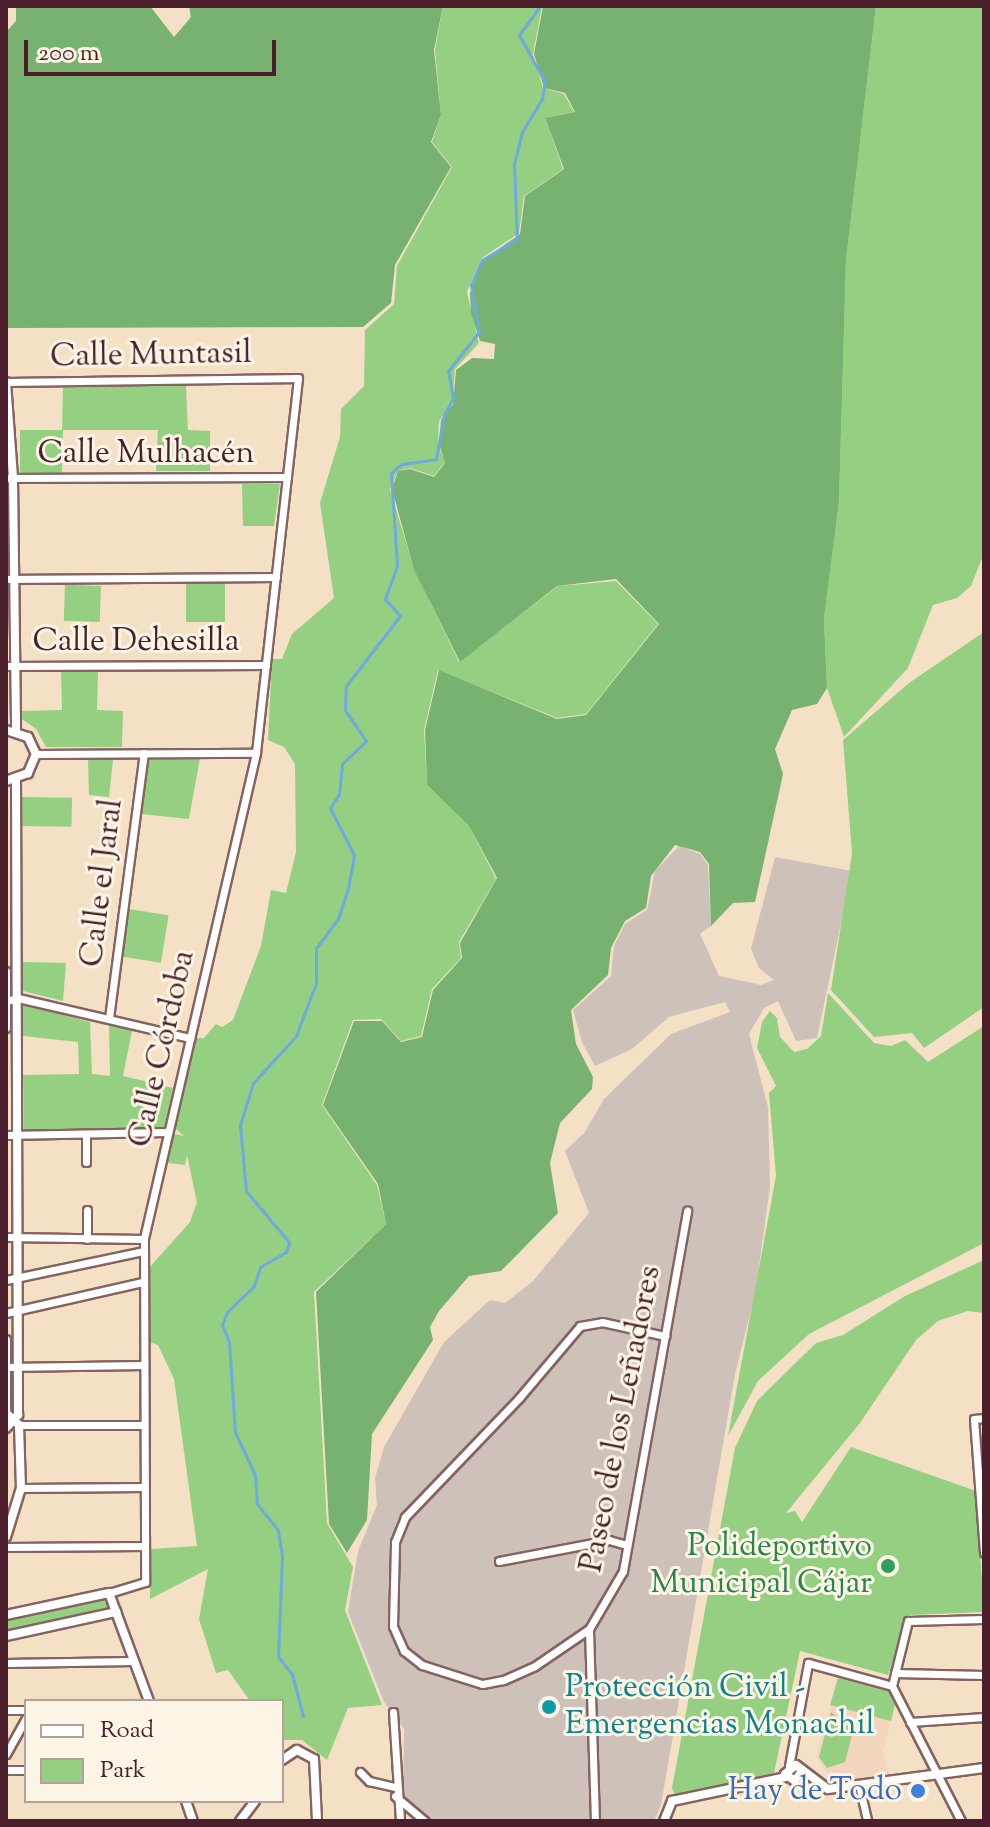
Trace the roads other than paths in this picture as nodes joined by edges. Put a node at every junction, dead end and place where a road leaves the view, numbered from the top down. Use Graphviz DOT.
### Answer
graph roads {
  1 [pos="298,378"];
  2 [pos="8,382"];
  3 [pos="287,477"];
  4 [pos="10,478"];
  5 [pos="276,577"];
  6 [pos="10,579"];
  7 [pos="266,665"];
  8 [pos="10,666"];
  9 [pos="15,679"];
  10 [pos="6,688"];
  11 [pos="11,730"];
  12 [pos="144,753"];
  13 [pos="256,753"];
  14 [pos="36,754"];
  15 [pos="11,781"];
  16 [pos="6,879"];
  17 [pos="17,880"];
  18 [pos="6,972"];
  19 [pos="18,998"];
  20 [pos="6,1001"];
  21 [pos="109,1018"];
  22 [pos="6,1028"];
  23 [pos="190,1038"];
  24 [pos="6,1104"];
  25 [pos="18,1104"];
  26 [pos="168,1132"];
  27 [pos="86,1134"];
  28 [pos="6,1135"];
  29 [pos="18,1135"];
  30 [pos="86,1162"];
  31 [pos="87,1210"];
  32 [pos="687,1211"];
  33 [pos="6,1237"];
  34 [pos="18,1239"];
  35 [pos="87,1239"];
  36 [pos="144,1239"];
  37 [pos="144,1251"];
  38 [pos="18,1278"];
  39 [pos="6,1280"];
  40 [pos="143,1282"];
  41 [pos="18,1310"];
  42 [pos="6,1313"];
  43 [pos="665,1336"];
  44 [pos="6,1340"];
  45 [pos="144,1365"];
  46 [pos="6,1367"];
  47 [pos="18,1367"];
  48 [pos="6,1413"];
  49 [pos="984,1418"];
  50 [pos="16,1423"];
  51 [pos="144,1425"];
  52 [pos="6,1428"];
  53 [pos="144,1487"];
  54 [pos="21,1488"];
  55 [pos="6,1537"];
  56 [pos="627,1545"];
  57 [pos="145,1546"];
  58 [pos="6,1547"];
  59 [pos="984,1553"];
  60 [pos="499,1561"];
  61 [pos="109,1593"];
  62 [pos="116,1612"];
  63 [pos="6,1615"];
  64 [pos="984,1619"];
  65 [pos="589,1629"];
  66 [pos="6,1636"];
  67 [pos="134,1661"];
  68 [pos="6,1663"];
  69 [pos="895,1673"];
  70 [pos="984,1675"];
  71 [pos="892,1686"];
  72 [pos="148,1699"];
  73 [pos="393,1712"];
  74 [pos="984,1717"];
  75 [pos="24,1722"];
  76 [pos="910,1722"];
  77 [pos="6,1754"];
  78 [pos="284,1759"];
  79 [pos="789,1766"];
  80 [pos="984,1768"];
  81 [pos="802,1771"];
  82 [pos="360,1772"];
  83 [pos="937,1776"];
  84 [pos="786,1777"];
  85 [pos="859,1785"];
  86 [pos="396,1792"];
  87 [pos="254,1803"];
  88 [pos="240,1821"];
  89 [pos="317,1821"];
  90 [pos="400,1821"];
  91 [pos="425,1821"];
  92 [pos="595,1821"];
  93 [pos="664,1821"];
  94 [pos="867,1821"];
  95 [pos="961,1821"];
  1 -- 2 [label="street, Calle Muntasil"];
  1 -- 3 [label="street, Calle Córdoba"];
  2 -- 4 [label="street"];
  3 -- 4 [label="street, Calle Mulhacén"];
  3 -- 5 [label="street, Calle Córdoba"];
  4 -- 6 [label="street"];
  5 -- 6 [label="street"];
  5 -- 7 [label="street, Calle Córdoba"];
  6 -- 8 [label="street"];
  7 -- 8 [label="street, Calle Dehesilla"];
  7 -- 13 [label="street, Calle Córdoba"];
  8 -- 9 [label="street"];
  9 -- 10 [label="street"];
  9 -- 11 [label="street"];
  11 -- 14 [label="street"];
  12 -- 13 [label="street"];
  12 -- 14 [label="street"];
  12 -- 21 [label="street, Calle el Jaral"];
  13 -- 23 [label="street, Calle Córdoba"];
  14 -- 15 [label="street"];
  15 -- 17 [label="street"];
  16 -- 17 [label="street"];
  17 -- 19 [label="street"];
  18 -- 20 [label="street"];
  19 -- 20 [label="street"];
  19 -- 21 [label="street"];
  19 -- 25 [label="street"];
  20 -- 22 [label="street"];
  21 -- 23 [label="street"];
  23 -- 26 [label="street, Calle Córdoba"];
  24 -- 25 [label="street"];
  25 -- 29 [label="street"];
  26 -- 27 [label="street"];
  26 -- 36 [label="street, Calle Córdoba"];
  27 -- 29 [label="street"];
  27 -- 30 [label="street"];
  28 -- 29 [label="street"];
  29 -- 34 [label="street"];
  31 -- 35 [label="street"];
  32 -- 43 [label="street, Paseo de los Leñadores"];
  33 -- 34 [label="street"];
  34 -- 35 [label="street"];
  34 -- 38 [label="street"];
  35 -- 36 [label="street"];
  36 -- 37 [label="street, Calle Córdoba"];
  37 -- 38 [label="street"];
  37 -- 40 [label="street, Calle Córdoba"];
  38 -- 39 [label="street"];
  38 -- 41 [label="street"];
  40 -- 41 [label="street"];
  40 -- 45 [label="street, Calle Córdoba"];
  41 -- 42 [label="street"];
  41 -- 47 [label="street"];
  43 -- 56 [label="street, Paseo de los Leñadores"];
  43 -- 65 [label="street"];
  44 -- 46 [label="street"];
  45 -- 47 [label="street"];
  45 -- 51 [label="street, Calle Córdoba"];
  46 -- 47 [label="street"];
  46 -- 48 [label="street"];
  47 -- 50 [label="street"];
  48 -- 50 [label="street"];
  49 -- 59 [label="street"];
  50 -- 51 [label="street"];
  50 -- 52 [label="street"];
  50 -- 54 [label="street"];
  51 -- 53 [label="street, Calle Córdoba"];
  53 -- 54 [label="street"];
  53 -- 57 [label="street, Calle Córdoba"];
  54 -- 55 [label="street"];
  56 -- 60 [label="street"];
  56 -- 65 [label="street, Paseo de los Leñadores"];
  57 -- 58 [label="street"];
  57 -- 61 [label="street, Calle Córdoba"];
  61 -- 62 [label="street"];
  61 -- 63 [label="street"];
  62 -- 66 [label="street"];
  62 -- 67 [label="street"];
  64 -- 69 [label="street"];
  65 -- 92 [label="street"];
  67 -- 68 [label="street"];
  67 -- 72 [label="street"];
  69 -- 70 [label="street"];
  69 -- 71 [label="street"];
  71 -- 76 [label="street"];
  71 -- 79 [label="street"];
  73 -- 86 [label="street"];
  74 -- 76 [label="street"];
  75 -- 77 [label="street"];
  76 -- 83 [label="street"];
  78 -- 89 [label="street"];
  79 -- 81 [label="street"];
  79 -- 84 [label="street"];
  80 -- 83 [label="street"];
  81 -- 84 [label="street"];
  81 -- 85 [label="street"];
  82 -- 86 [label="street"];
  83 -- 85 [label="street"];
  83 -- 95 [label="street"];
  84 -- 93 [label="street"];
  85 -- 94 [label="street"];
  86 -- 90 [label="street"];
  86 -- 91 [label="street"];
  87 -- 88 [label="street"];
}
